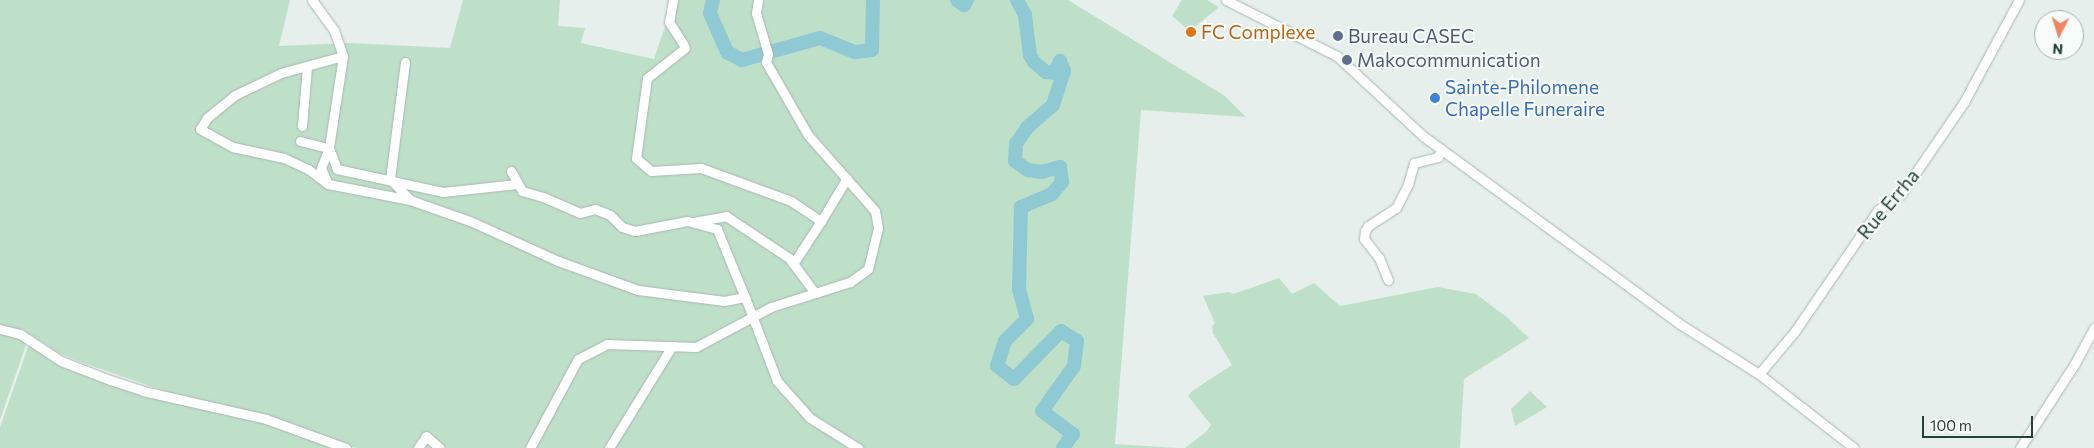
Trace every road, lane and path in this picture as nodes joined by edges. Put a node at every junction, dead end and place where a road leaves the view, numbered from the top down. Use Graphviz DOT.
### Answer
graph roads {
  1 [pos="312,0"];
  2 [pos="673,0"];
  3 [pos="758,0"];
  4 [pos="1226,0"];
  5 [pos="2019,0"];
  6 [pos="343,56"];
  7 [pos="406,62"];
  8 [pos="307,66"];
  9 [pos="302,126"];
  10 [pos="300,140"];
  11 [pos="329,148"];
  12 [pos="1441,149"];
  13 [pos="511,171"];
  14 [pos="847,178"];
  15 [pos="390,179"];
  16 [pos="328,184"];
  17 [pos="517,184"];
  18 [pos="410,200"];
  19 [pos="821,221"];
  20 [pos="691,222"];
  21 [pos="793,264"];
  22 [pos="1388,280"];
  23 [pos="815,293"];
  24 [pos="746,300"];
  25 [pos="753,318"];
  26 [pos="2094,328"];
  27 [pos="0,329"];
  28 [pos="672,346"];
  29 [pos="1759,374"];
  30 [pos="346,448"];
  31 [pos="418,448"];
  32 [pos="440,448"];
  33 [pos="530,448"];
  34 [pos="609,448"];
  35 [pos="858,448"];
  36 [pos="1854,448"];
  37 [pos="2020,448"];
  1 -- 6 [label="street"];
  2 -- 19 [label="street"];
  3 -- 14 [label="street"];
  4 -- 12 [label="street"];
  5 -- 29 [label="street, Rue Errha"];
  6 -- 8 [label="street"];
  6 -- 11 [label="street"];
  7 -- 15 [label="street"];
  8 -- 9 [label="street"];
  8 -- 16 [label="street"];
  10 -- 11 [label="street"];
  11 -- 15 [label="street"];
  11 -- 16 [label="street"];
  12 -- 22 [label="street"];
  12 -- 29 [label="street"];
  13 -- 17 [label="street"];
  14 -- 19 [label="street"];
  14 -- 23 [label="street"];
  15 -- 17 [label="street"];
  15 -- 18 [label="street"];
  16 -- 18 [label="street"];
  17 -- 20 [label="street"];
  18 -- 24 [label="street"];
  19 -- 21 [label="street"];
  20 -- 21 [label="street"];
  20 -- 24 [label="street"];
  21 -- 23 [label="street"];
  23 -- 25 [label="street"];
  24 -- 25 [label="street"];
  25 -- 28 [label="street"];
  25 -- 35 [label="street"];
  26 -- 37 [label="street"];
  27 -- 30 [label="street"];
  28 -- 33 [label="street"];
  28 -- 34 [label="street"];
  29 -- 36 [label="street"];
  31 -- 32 [label="street"];
}
